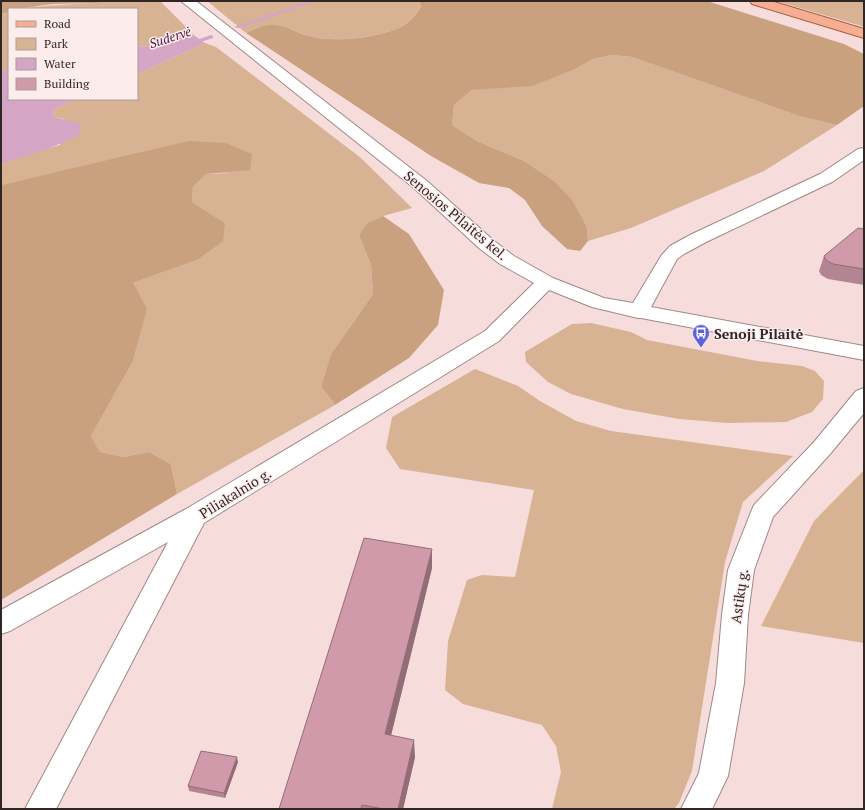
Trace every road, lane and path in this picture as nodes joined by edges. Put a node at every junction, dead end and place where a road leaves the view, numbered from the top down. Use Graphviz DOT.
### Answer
graph roads {
  1 [pos="188,1"];
  2 [pos="757,1"];
  3 [pos="864,34"];
  4 [pos="864,153"];
  5 [pos="546,282"];
  6 [pos="638,312"];
  7 [pos="864,353"];
  8 [pos="864,396"];
  9 [pos="196,516"];
  10 [pos="1,623"];
  11 [pos="40,809"];
  12 [pos="696,809"];
  1 -- 5 [label="street, Senosios Pilaitės kel."];
  2 -- 3 [label="main road"];
  4 -- 6 [label="street"];
  5 -- 6 [label="street, Senosios Pilaitės kel."];
  5 -- 9 [label="street, Piliakalnio g."];
  6 -- 7 [label="street, Senosios Pilaitės kel."];
  8 -- 12 [label="street, Astikų g."];
  9 -- 10 [label="street"];
  9 -- 11 [label="street, Piliakalnio g."];
}
